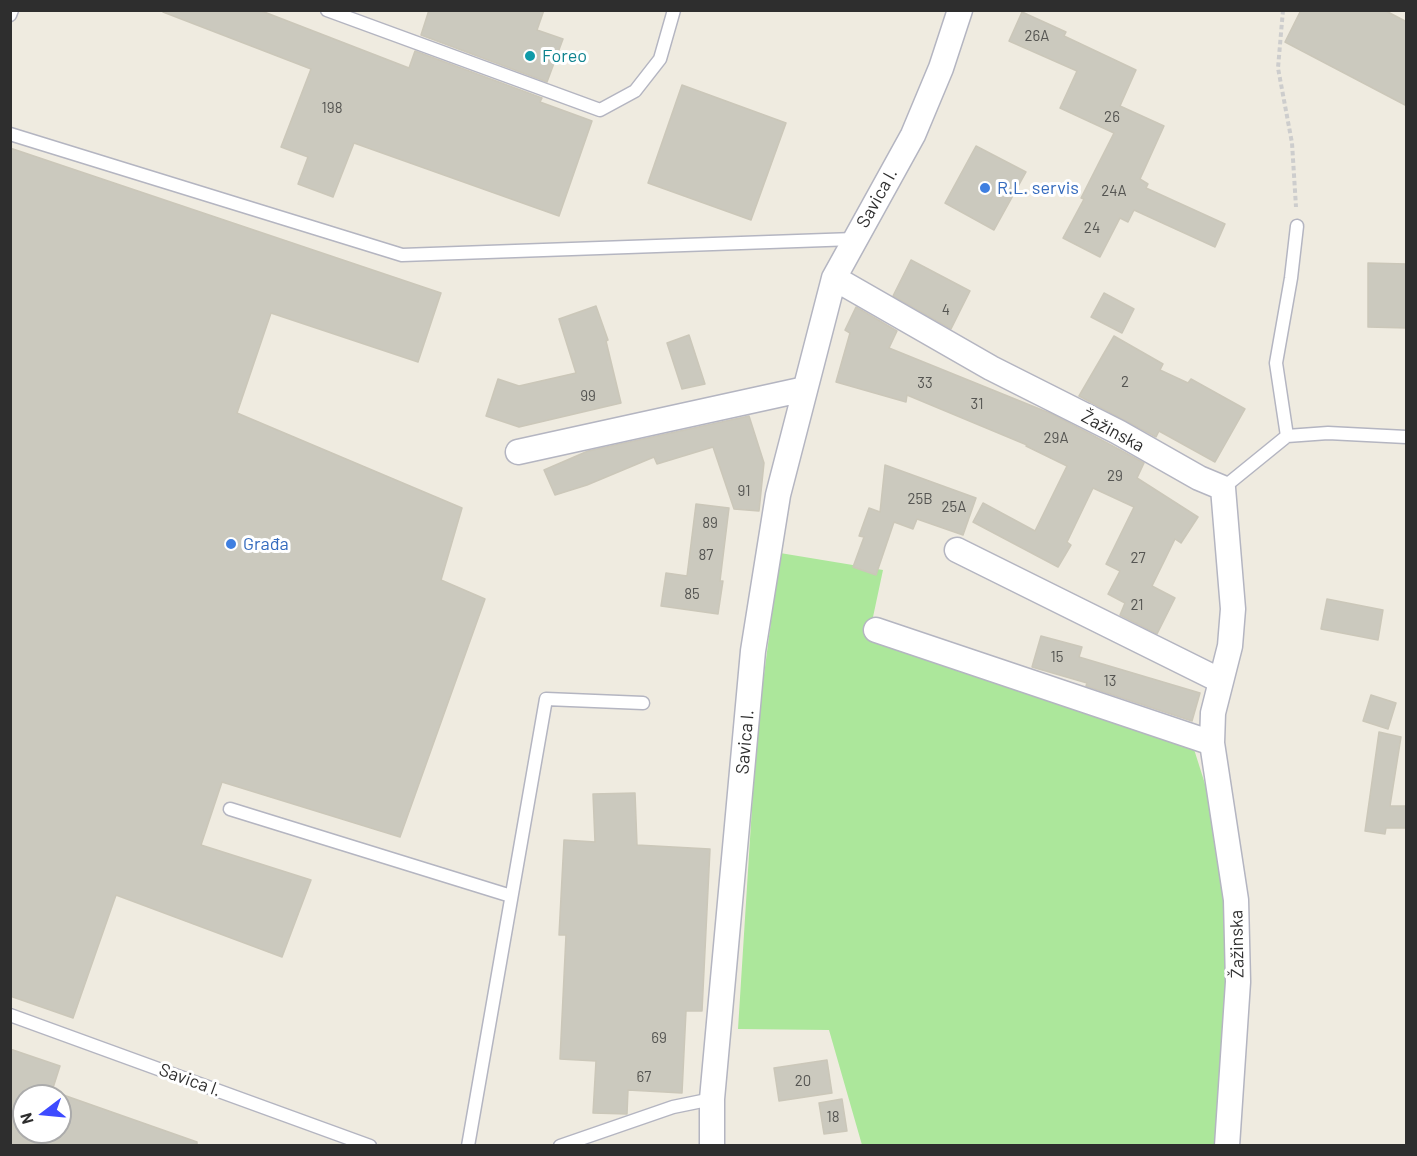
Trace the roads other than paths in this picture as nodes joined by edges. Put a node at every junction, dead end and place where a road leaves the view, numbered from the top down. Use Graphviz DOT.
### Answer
graph roads {
  1 [pos="12,10"];
  2 [pos="327,10"];
  3 [pos="674,10"];
  4 [pos="960,10"];
  5 [pos="10,15"];
  6 [pos="10,134"];
  7 [pos="1297,226"];
  8 [pos="854,239"];
  9 [pos="834,278"];
  10 [pos="805,389"];
  11 [pos="1287,436"];
  12 [pos="1407,437"];
  13 [pos="518,452"];
  14 [pos="1223,488"];
  15 [pos="957,550"];
  16 [pos="876,630"];
  17 [pos="1221,681"];
  18 [pos="643,703"];
  19 [pos="1212,743"];
  20 [pos="230,809"];
  21 [pos="511,896"];
  22 [pos="10,1015"];
  23 [pos="712,1099"];
  24 [pos="370,1146"];
  25 [pos="468,1146"];
  26 [pos="560,1146"];
  27 [pos="712,1146"];
  28 [pos="1227,1146"];
  1 -- 5 [label="lane"];
  2 -- 3 [label="lane"];
  4 -- 8 [label="street, Savica I."];
  6 -- 8 [label="lane"];
  7 -- 11 [label="lane"];
  8 -- 9 [label="street, Savica I."];
  9 -- 10 [label="street, Savica I."];
  9 -- 14 [label="street, Žažinska"];
  10 -- 13 [label="street"];
  10 -- 23 [label="street, Savica I."];
  11 -- 12 [label="lane"];
  11 -- 14 [label="lane"];
  14 -- 17 [label="street, Žažinska"];
  15 -- 17 [label="street"];
  16 -- 19 [label="street"];
  17 -- 19 [label="street, Žažinska"];
  18 -- 21 [label="lane"];
  19 -- 28 [label="street, Žažinska"];
  20 -- 21 [label="lane"];
  21 -- 25 [label="lane"];
  22 -- 24 [label="lane, Savica I."];
  23 -- 26 [label="lane"];
  23 -- 27 [label="street, Savica I."];
}
